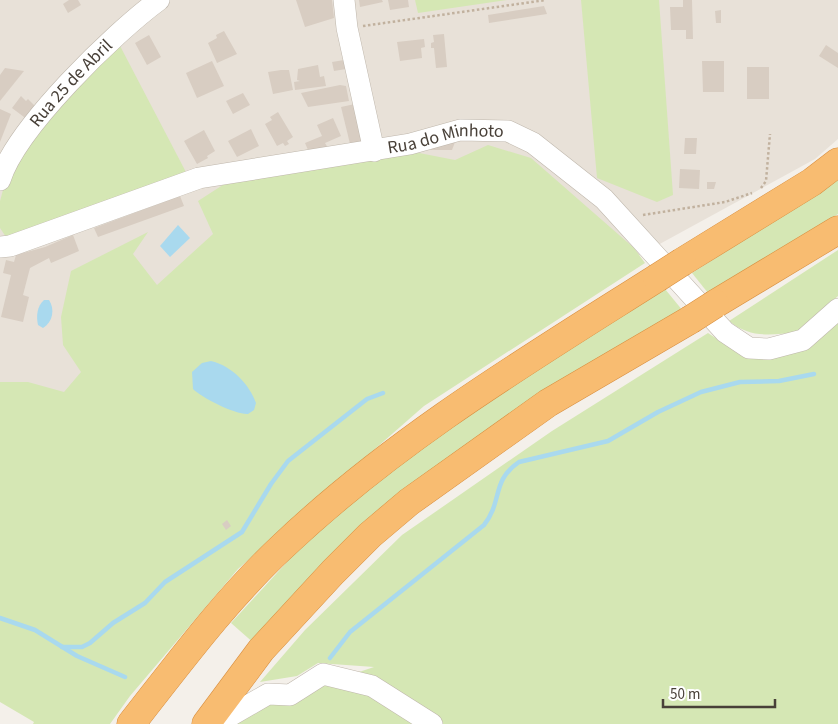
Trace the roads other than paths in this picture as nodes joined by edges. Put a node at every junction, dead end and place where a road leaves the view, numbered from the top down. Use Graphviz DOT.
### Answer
graph roads {
  1 [pos="158,0"];
  2 [pos="344,0"];
  3 [pos="374,151"];
  4 [pos="838,162"];
  5 [pos="0,180"];
  6 [pos="838,230"];
  7 [pos="0,247"];
  8 [pos="838,309"];
  9 [pos="131,724"];
  10 [pos="206,724"];
  11 [pos="216,724"];
  12 [pos="432,724"];
  1 -- 5 [label="street, Rua 25 de Abril"];
  2 -- 3 [label="street"];
  3 -- 7 [label="street, Rua do Minhoto"];
  3 -- 8 [label="street, Rua do Minhoto"];
  4 -- 9 [label="highway, bridge"];
  6 -- 10 [label="highway, bridge"];
  11 -- 12 [label="street"];
}
